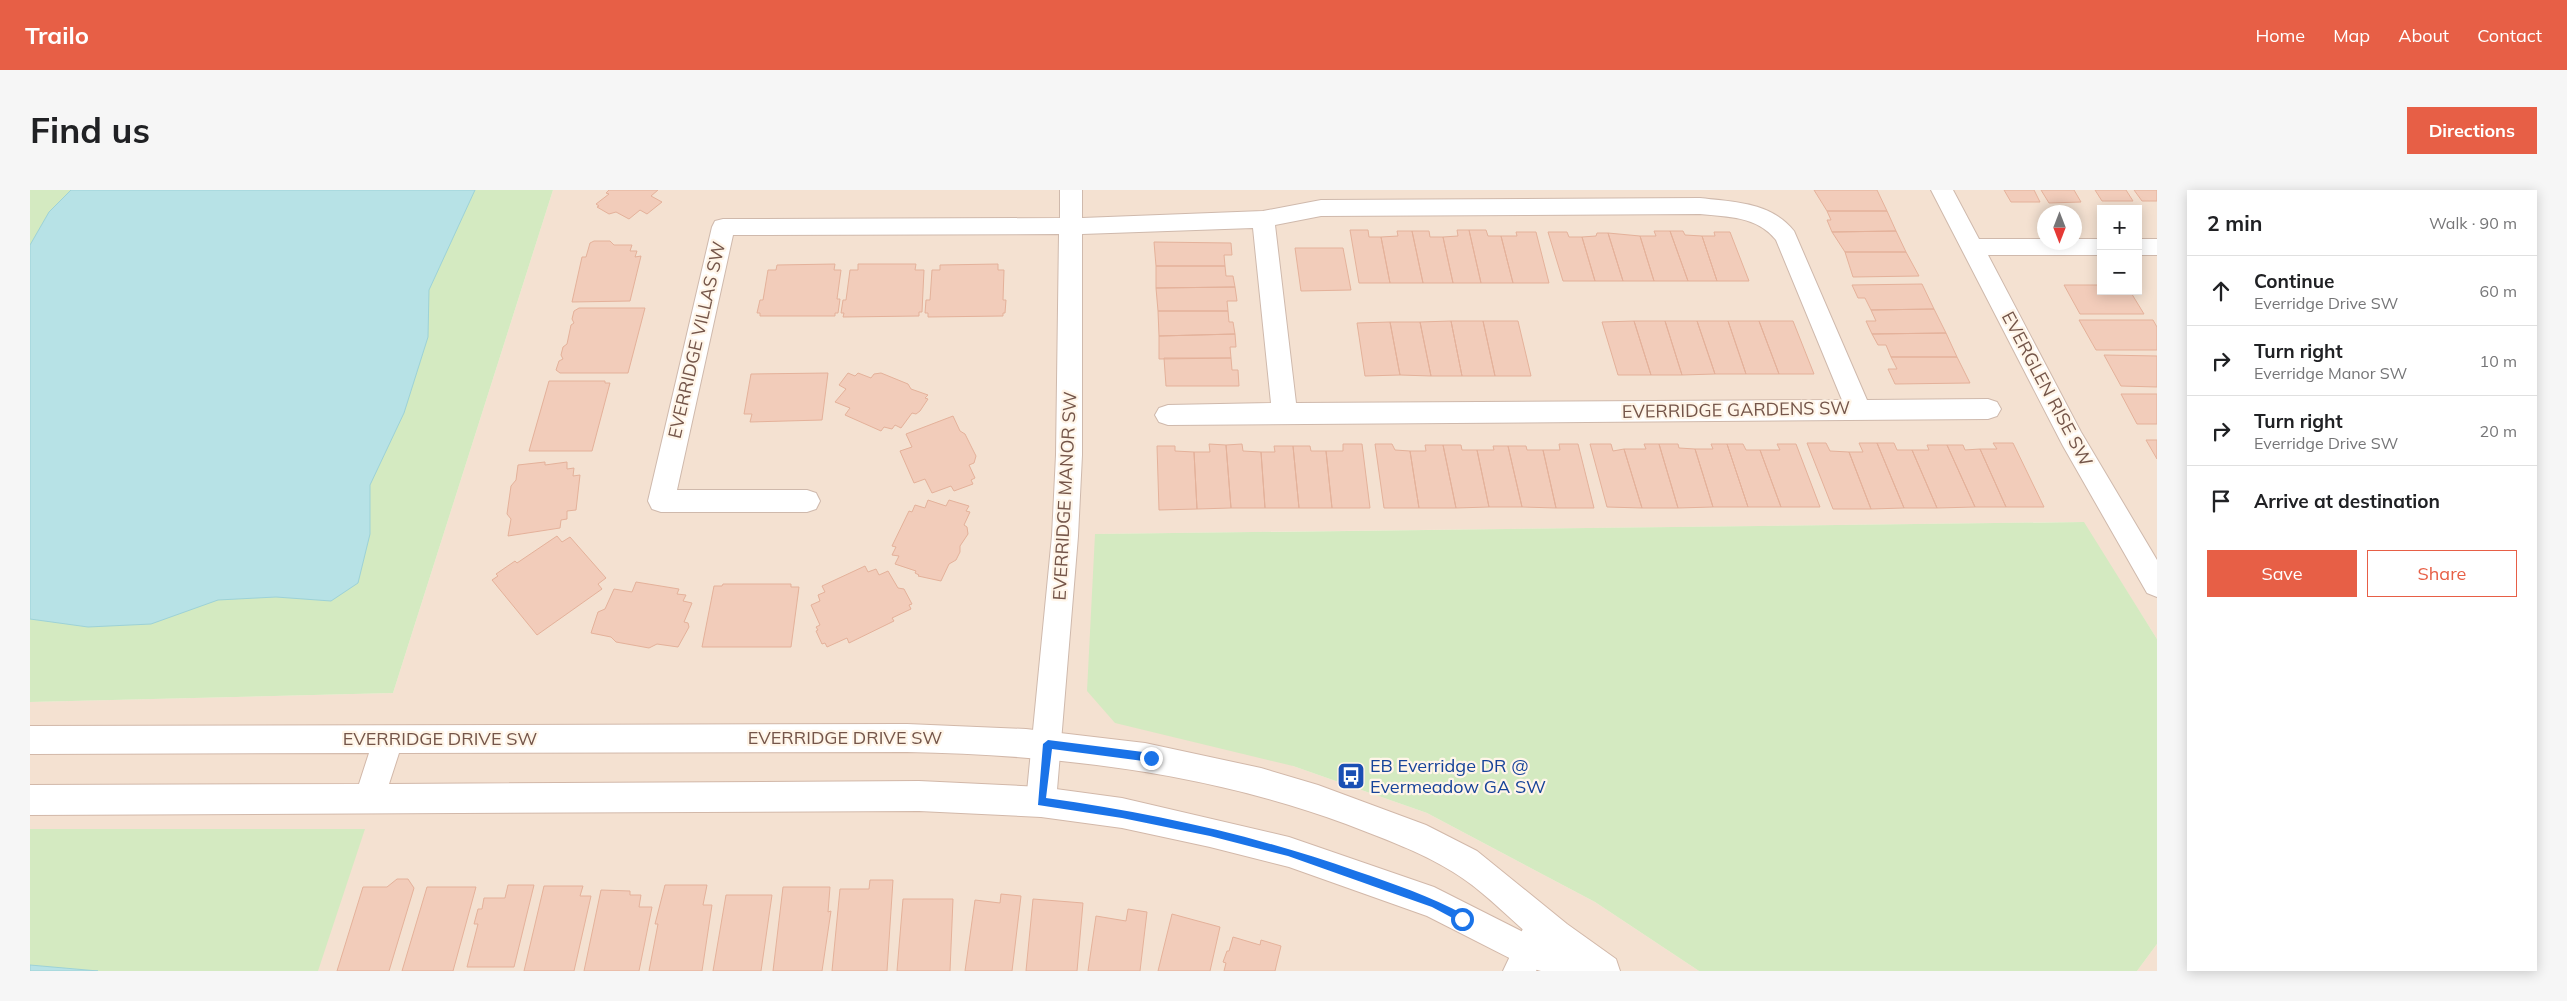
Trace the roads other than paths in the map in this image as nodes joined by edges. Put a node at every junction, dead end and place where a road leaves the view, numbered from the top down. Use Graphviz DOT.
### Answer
graph roads {
  1 [pos="1071,190"];
  2 [pos="1942,190"];
  3 [pos="1263,219"];
  4 [pos="1069,227"];
  5 [pos="1972,247"];
  6 [pos="2097,247"];
  7 [pos="2142,247"];
  8 [pos="2157,247"];
  9 [pos="1988,409"];
  10 [pos="1859,410"];
  11 [pos="1285,413"];
  12 [pos="1168,414"];
  13 [pos="807,501"];
  14 [pos="2157,585"];
  15 [pos="30,740"];
  16 [pos="388,740"];
  17 [pos="1048,744"];
  18 [pos="370,797"];
  19 [pos="30,800"];
  20 [pos="1041,802"];
  21 [pos="1529,949"];
  22 [pos="1602,971"];
  1 -- 4 [label="street, EVERRIDGE MANOR SW"];
  2 -- 5 [label="street, EVERGLEN RISE SW"];
  3 -- 4 [label="street, EVERRIDGE GARDENS SW"];
  3 -- 10 [label="street, EVERRIDGE GARDENS SW"];
  3 -- 11 [label="street"];
  4 -- 13 [label="street, EVERRIDGE VILLAS SW"];
  4 -- 17 [label="street, EVERRIDGE MANOR SW"];
  5 -- 6 [label="street"];
  5 -- 14 [label="street, EVERGLEN RISE SW"];
  7 -- 8 [label="street"];
  9 -- 10 [label="street"];
  10 -- 11 [label="street, EVERRIDGE GARDENS SW"];
  11 -- 12 [label="street, EVERRIDGE GARDENS SW"];
  15 -- 16 [label="street, EVERRIDGE DRIVE SW"];
  16 -- 17 [label="street, EVERRIDGE DRIVE SW"];
  16 -- 18 [label="street"];
  17 -- 20 [label="street, EVERRIDGE MANOR SW"];
  17 -- 21 [label="street, EVERRIDGE DRIVE SW"];
  18 -- 19 [label="street, EVERRIDGE DRIVE SW"];
  18 -- 20 [label="street, EVERRIDGE DRIVE SW"];
  20 -- 21 [label="street, EVERRIDGE DRIVE SW"];
  21 -- 22 [label="street, EVERRIDGE DRIVE SW"];
}
